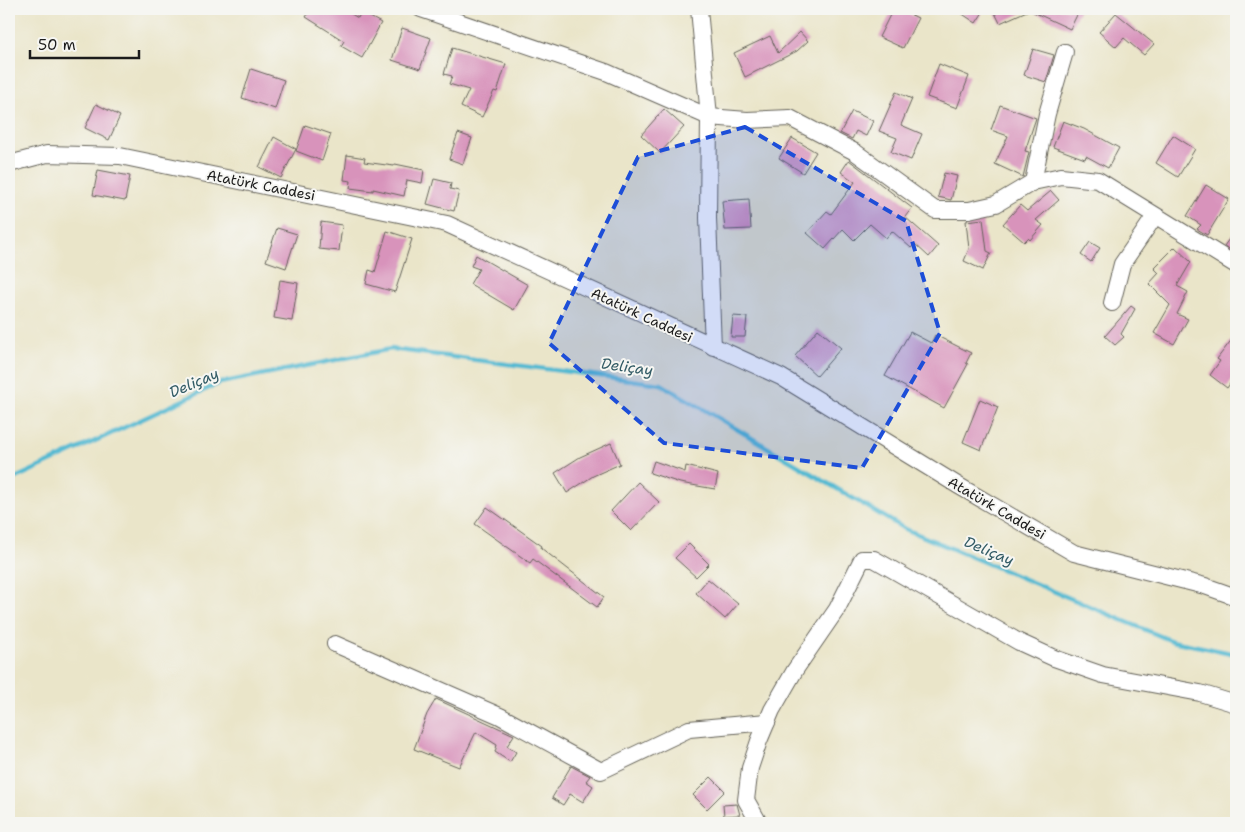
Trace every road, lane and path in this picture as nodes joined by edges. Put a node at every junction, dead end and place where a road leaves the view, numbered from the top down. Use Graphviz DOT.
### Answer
graph roads {
  1 [pos="421,9"];
  2 [pos="699,9"];
  3 [pos="1064,52"];
  4 [pos="709,117"];
  5 [pos="9,164"];
  6 [pos="1032,182"];
  7 [pos="1155,216"];
  8 [pos="1236,265"];
  9 [pos="1112,303"];
  10 [pos="713,347"];
  11 [pos="1236,597"];
  12 [pos="335,644"];
  13 [pos="1236,704"];
  14 [pos="767,722"];
  15 [pos="759,823"];
  1 -- 4 [label="street"];
  2 -- 4 [label="street"];
  3 -- 6 [label="street"];
  4 -- 6 [label="street"];
  4 -- 10 [label="street"];
  5 -- 10 [label="street, Atatürk Caddesi"];
  6 -- 7 [label="street"];
  7 -- 8 [label="street"];
  7 -- 9 [label="street"];
  10 -- 11 [label="street, Atatürk Caddesi"];
  12 -- 14 [label="street"];
  13 -- 14 [label="street"];
  14 -- 15 [label="street"];
}
